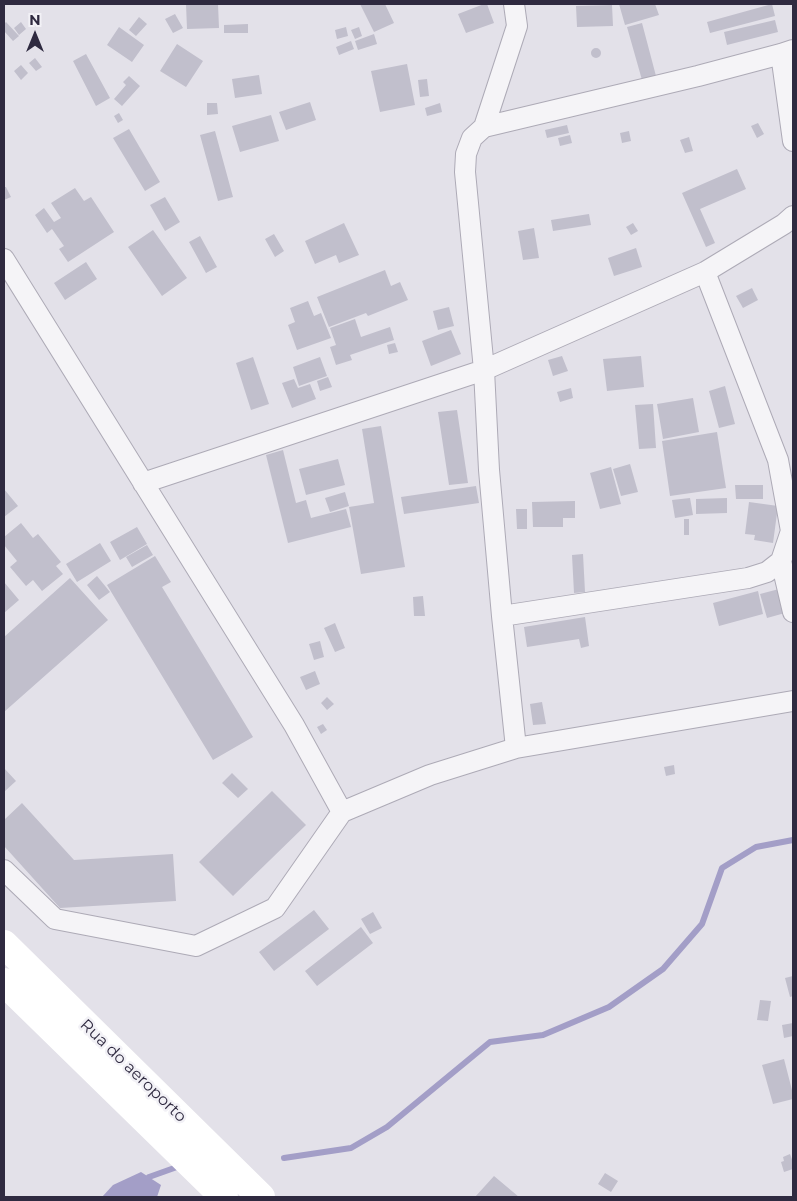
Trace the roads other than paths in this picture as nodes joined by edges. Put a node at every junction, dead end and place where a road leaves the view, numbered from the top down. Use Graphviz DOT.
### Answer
graph roads {
  1 [pos="514,4"];
  2 [pos="787,52"];
  3 [pos="484,127"];
  4 [pos="793,141"];
  5 [pos="793,216"];
  6 [pos="4,259"];
  7 [pos="705,272"];
  8 [pos="484,370"];
  9 [pos="143,483"];
  10 [pos="792,530"];
  11 [pos="781,561"];
  12 [pos="793,612"];
  13 [pos="502,616"];
  14 [pos="793,701"];
  15 [pos="516,748"];
  16 [pos="342,812"];
  17 [pos="4,870"];
  18 [pos="4,944"];
  19 [pos="4,982"];
  20 [pos="224,1197"];
  21 [pos="261,1197"];
  1 -- 3 [label="street"];
  2 -- 3 [label="street"];
  2 -- 4 [label="street"];
  3 -- 8 [label="street"];
  5 -- 7 [label="street"];
  6 -- 9 [label="street"];
  7 -- 8 [label="street"];
  7 -- 10 [label="street"];
  8 -- 9 [label="street"];
  8 -- 13 [label="street"];
  9 -- 16 [label="street"];
  10 -- 11 [label="street"];
  11 -- 12 [label="street"];
  11 -- 13 [label="street"];
  13 -- 15 [label="street"];
  14 -- 15 [label="street"];
  15 -- 16 [label="street"];
  16 -- 17 [label="street"];
  18 -- 21 [label="main road, Rua do aeroporto"];
  19 -- 20 [label="main road, Rua do aeroporto"];
}
